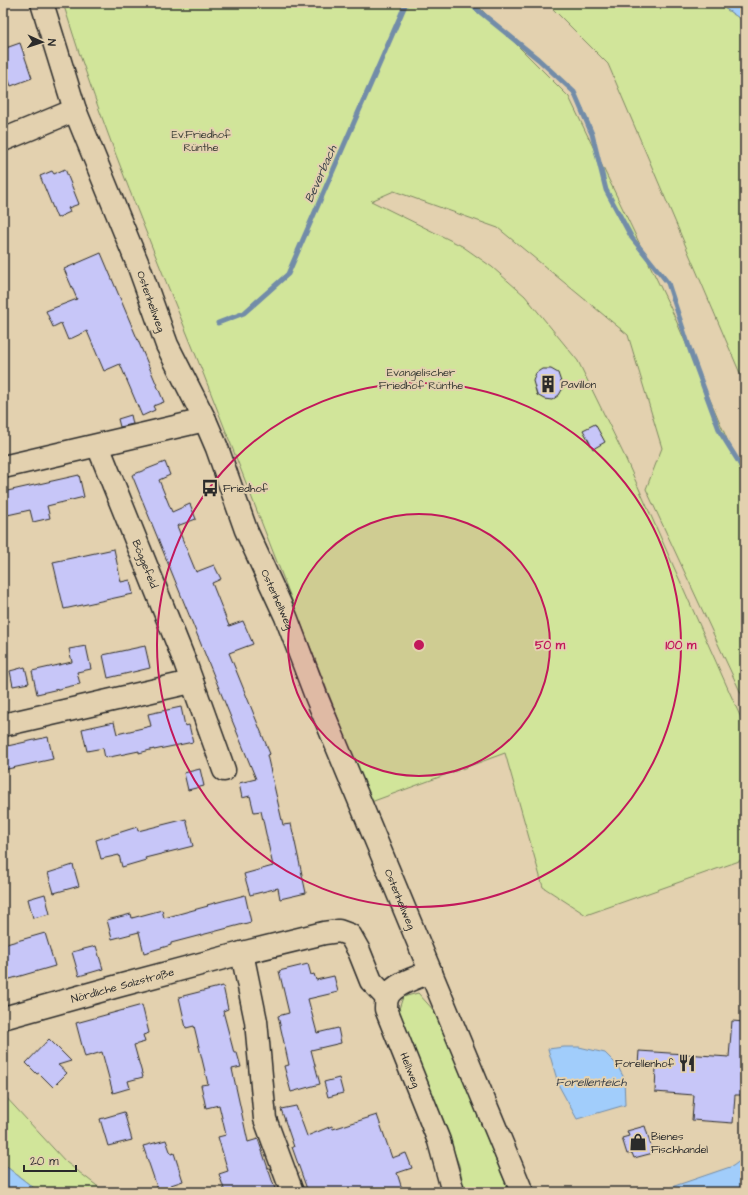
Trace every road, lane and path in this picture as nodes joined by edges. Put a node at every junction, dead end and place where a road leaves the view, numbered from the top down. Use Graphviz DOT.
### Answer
graph roads {
  1 [pos="42,3"];
  2 [pos="75,110"];
  3 [pos="3,140"];
  4 [pos="205,420"];
  5 [pos="98,446"];
  6 [pos="3,467"];
  7 [pos="192,682"];
  8 [pos="3,725"];
  9 [pos="224,770"];
  10 [pos="242,953"];
  11 [pos="431,972"];
  12 [pos="386,998"];
  13 [pos="3,1018"];
  14 [pos="292,1192"];
  15 [pos="453,1192"];
  16 [pos="522,1192"];
  1 -- 2 [label="street, Ostenhellweg"];
  2 -- 3 [label="street"];
  2 -- 4 [label="street, Ostenhellweg"];
  4 -- 5 [label="street"];
  4 -- 11 [label="street, Ostenhellweg"];
  5 -- 6 [label="street"];
  5 -- 7 [label="street, Böggefeld"];
  7 -- 8 [label="street"];
  7 -- 9 [label="street, Böggefeld"];
  10 -- 12 [label="street, Nördliche Salzstraße"];
  10 -- 13 [label="street, Nördliche Salzstraße"];
  10 -- 14 [label="street"];
  11 -- 12 [label="street"];
  11 -- 16 [label="street, Ostenhellweg"];
  12 -- 15 [label="street, Hellweg"];
}
